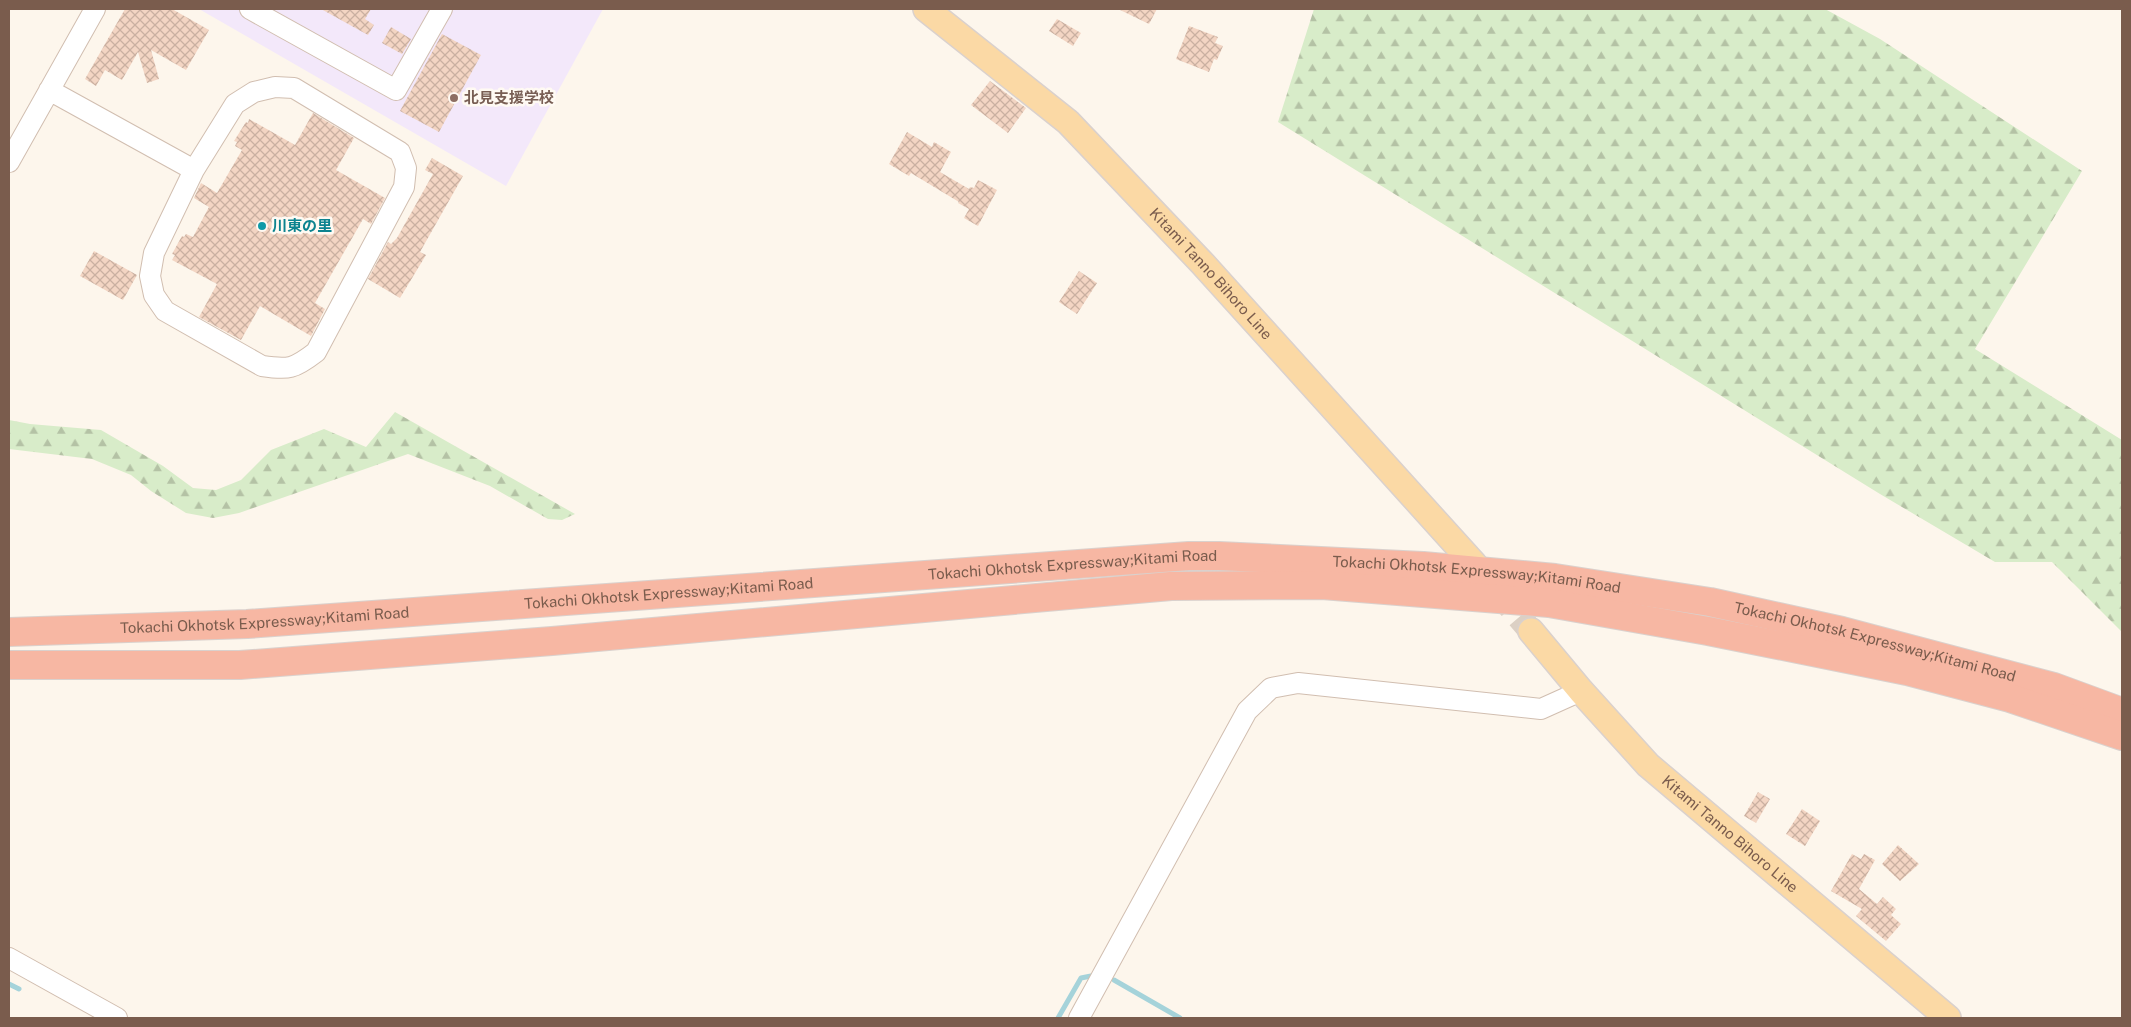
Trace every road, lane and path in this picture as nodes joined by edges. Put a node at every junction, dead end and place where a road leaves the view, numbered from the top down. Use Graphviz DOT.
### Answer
graph roads {
  1 [pos="95,9"];
  2 [pos="250,9"];
  3 [pos="442,9"];
  4 [pos="926,9"];
  5 [pos="49,90"];
  6 [pos="9,162"];
  7 [pos="194,170"];
  8 [pos="1474,564"];
  9 [pos="1531,631"];
  10 [pos="1842,631"];
  11 [pos="9,632"];
  12 [pos="9,665"];
  13 [pos="1581,691"];
  14 [pos="2122,693"];
  15 [pos="2010,698"];
  16 [pos="2122,712"];
  17 [pos="2122,736"];
  18 [pos="2122,753"];
  19 [pos="9,958"];
  20 [pos="117,1018"];
  21 [pos="1079,1018"];
  22 [pos="1948,1018"];
  1 -- 5 [label="street"];
  2 -- 3 [label="street"];
  4 -- 8 [label="main road, Kitami Tanno Bihoro Line"];
  5 -- 6 [label="street"];
  5 -- 7 [label="street"];
  7 -- 7 [label="street"];
  9 -- 13 [label="main road, Kitami Tanno Bihoro Line"];
  10 -- 11 [label="highway, Tokachi Okhotsk Expressway;Kitami Road"];
  10 -- 14 [label="highway"];
  10 -- 16 [label="highway, Tokachi Okhotsk Expressway;Kitami Road"];
  12 -- 15 [label="highway, Tokachi Okhotsk Expressway;Kitami Road"];
  13 -- 21 [label="street"];
  13 -- 22 [label="main road, Kitami Tanno Bihoro Line"];
  15 -- 17 [label="highway, Tokachi Okhotsk Expressway;Kitami Road"];
  15 -- 18 [label="highway"];
  19 -- 20 [label="street"];
}
